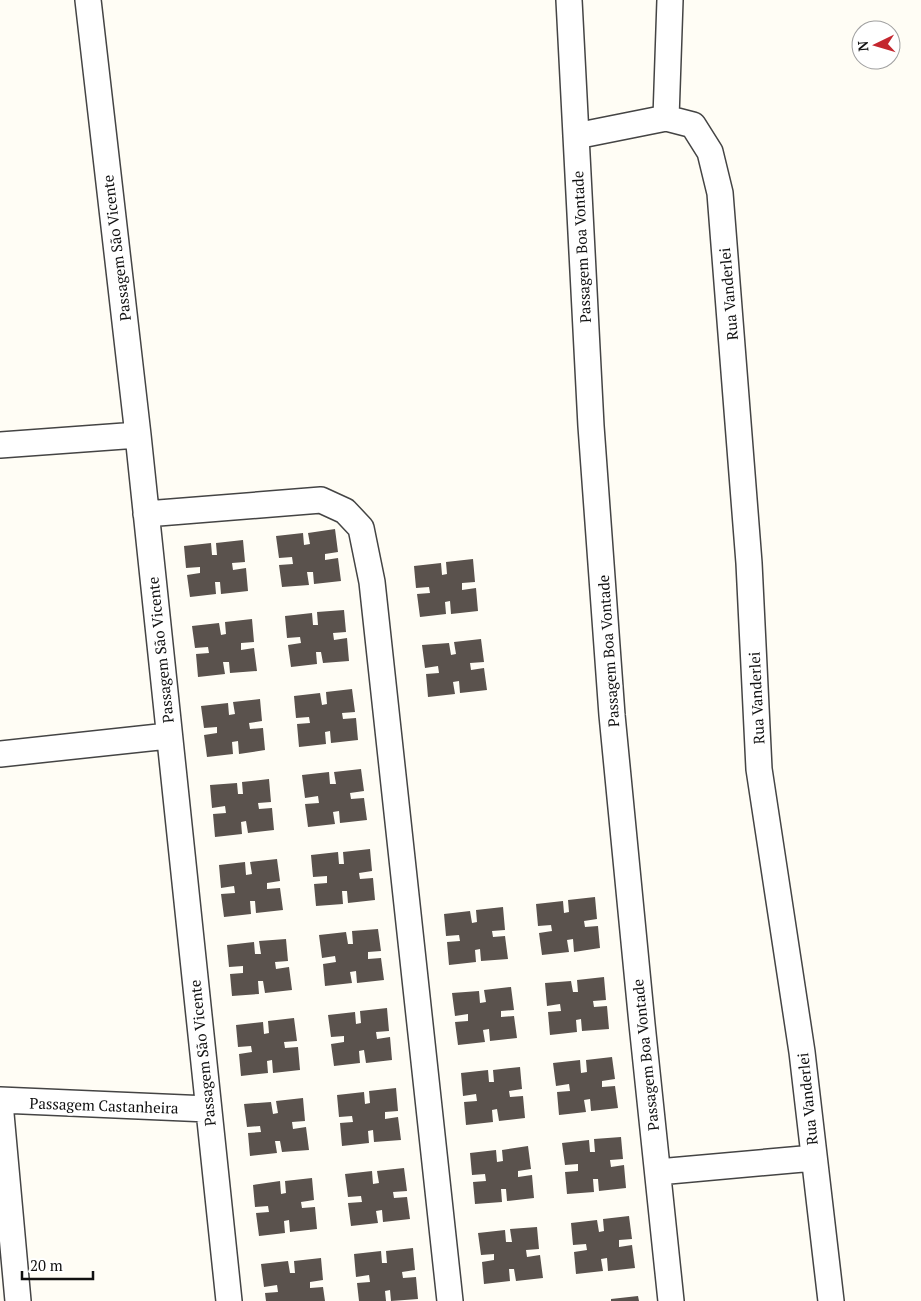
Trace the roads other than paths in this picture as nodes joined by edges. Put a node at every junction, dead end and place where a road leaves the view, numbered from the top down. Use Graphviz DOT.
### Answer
graph roads {
  1 [pos="88,0"];
  2 [pos="569,0"];
  3 [pos="670,0"];
  4 [pos="666,118"];
  5 [pos="576,136"];
  6 [pos="138,435"];
  7 [pos="0,446"];
  8 [pos="146,514"];
  9 [pos="168,736"];
  10 [pos="0,754"];
  11 [pos="0,1102"];
  12 [pos="208,1109"];
  13 [pos="814,1158"];
  14 [pos="658,1172"];
  15 [pos="18,1301"];
  16 [pos="229,1301"];
  17 [pos="450,1301"];
  18 [pos="671,1301"];
  19 [pos="831,1301"];
  1 -- 6 [label="street, Passagem São Vicente"];
  2 -- 5 [label="street, Passagem Boa Vontade"];
  3 -- 4 [label="street"];
  4 -- 5 [label="street, Rua Vanderlei"];
  4 -- 13 [label="street, Rua Vanderlei"];
  5 -- 14 [label="street, Passagem Boa Vontade"];
  6 -- 7 [label="street"];
  6 -- 8 [label="street, Passagem São Vicente"];
  8 -- 9 [label="street, Passagem São Vicente"];
  8 -- 17 [label="street"];
  9 -- 10 [label="street"];
  9 -- 12 [label="street, Passagem São Vicente"];
  11 -- 12 [label="street, Passagem Castanheira"];
  11 -- 15 [label="street"];
  12 -- 16 [label="street, Passagem São Vicente"];
  13 -- 14 [label="street"];
  13 -- 19 [label="street, Rua Vanderlei"];
  14 -- 18 [label="street, Passagem Boa Vontade"];
}
